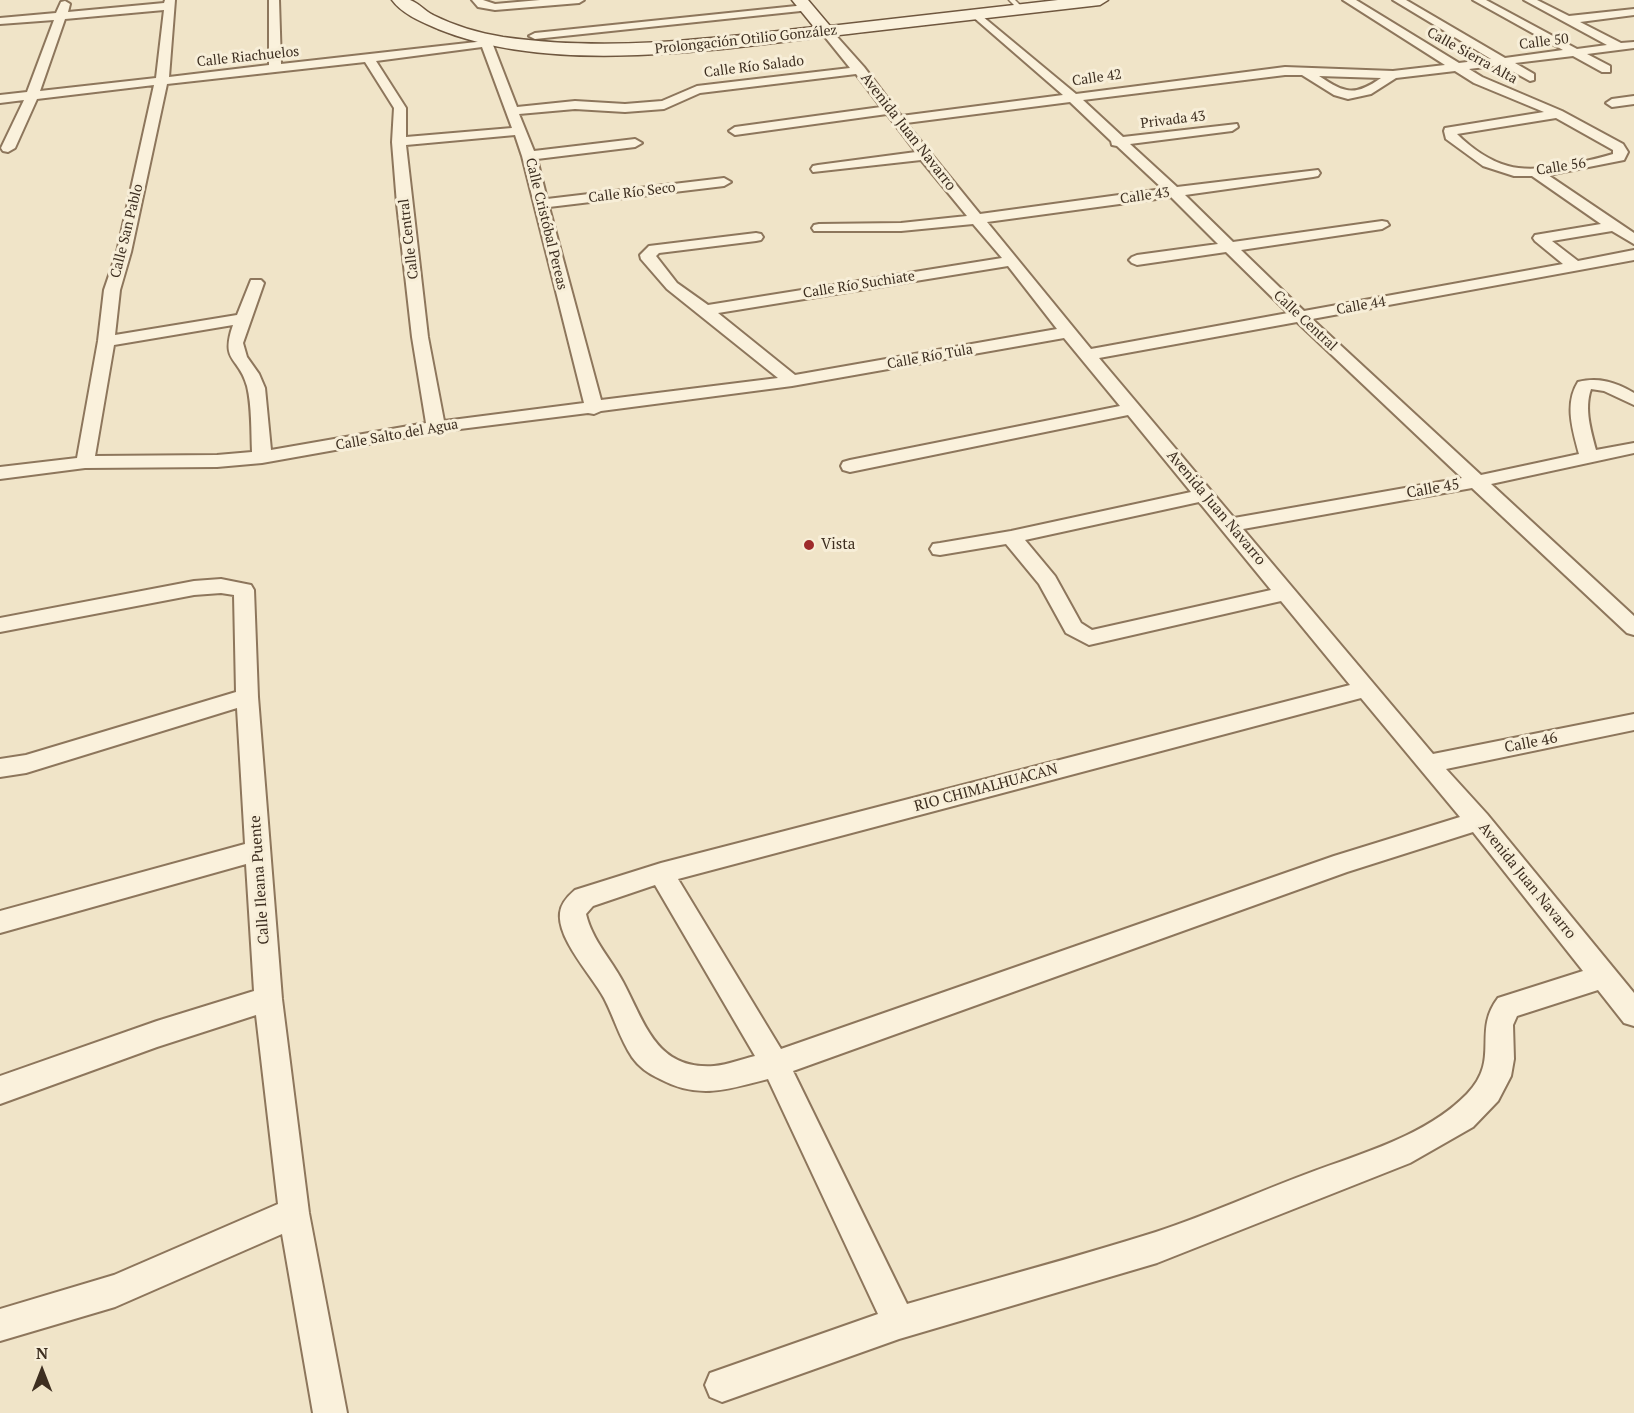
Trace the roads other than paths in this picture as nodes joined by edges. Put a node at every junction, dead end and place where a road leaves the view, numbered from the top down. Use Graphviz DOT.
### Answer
graph roads {
  1 [pos="67,0"];
  2 [pos="274,0"];
  3 [pos="400,0"];
  4 [pos="477,0"];
  5 [pos="579,0"];
  6 [pos="1095,0"];
  7 [pos="1348,0"];
  8 [pos="1398,0"];
  9 [pos="1478,0"];
  10 [pos="1529,0"];
  11 [pos="169,3"];
  12 [pos="803,4"];
  13 [pos="1016,4"];
  14 [pos="1634,12"];
  15 [pos="976,14"];
  16 [pos="60,16"];
  17 [pos="1567,20"];
  18 [pos="0,21"];
  19 [pos="1446,27"];
  20 [pos="826,32"];
  21 [pos="1401,33"];
  22 [pos="535,36"];
  23 [pos="492,42"];
  24 [pos="1634,45"];
  25 [pos="1620,47"];
  26 [pos="1575,53"];
  27 [pos="1634,54"];
  28 [pos="368,58"];
  29 [pos="1506,62"];
  30 [pos="275,69"];
  31 [pos="1458,69"];
  32 [pos="1606,69"];
  33 [pos="860,70"];
  34 [pos="1303,70"];
  35 [pos="1393,75"];
  36 [pos="1530,77"];
  37 [pos="162,82"];
  38 [pos="32,96"];
  39 [pos="1072,97"];
  40 [pos="0,99"];
  41 [pos="1634,100"];
  42 [pos="1612,103"];
  43 [pos="512,111"];
  44 [pos="1558,114"];
  45 [pos="893,115"];
  46 [pos="1232,127"];
  47 [pos="520,131"];
  48 [pos="735,131"];
  49 [pos="399,142"];
  50 [pos="1117,142"];
  51 [pos="635,143"];
  52 [pos="1618,147"];
  53 [pos="8,148"];
  54 [pos="925,155"];
  55 [pos="529,156"];
  56 [pos="818,169"];
  57 [pos="1313,172"];
  58 [pos="1536,172"];
  59 [pos="724,182"];
  60 [pos="1174,192"];
  61 [pos="540,204"];
  62 [pos="976,219"];
  63 [pos="1382,225"];
  64 [pos="1612,227"];
  65 [pos="819,228"];
  66 [pos="756,237"];
  67 [pos="1634,240"];
  68 [pos="1227,247"];
  69 [pos="1634,255"];
  70 [pos="1137,260"];
  71 [pos="1013,261"];
  72 [pos="1575,266"];
  73 [pos="256,282"];
  74 [pos="705,310"];
  75 [pos="1301,317"];
  76 [pos="243,319"];
  77 [pos="1068,333"];
  78 [pos="106,341"];
  79 [pos="1088,355"];
  80 [pos="792,381"];
  81 [pos="1634,400"];
  82 [pos="594,408"];
  83 [pos="1133,409"];
  84 [pos="436,427"];
  85 [pos="1634,448"];
  86 [pos="262,458"];
  87 [pos="1589,458"];
  88 [pos="85,462"];
  89 [pos="850,466"];
  90 [pos="0,473"];
  91 [pos="1478,481"];
  92 [pos="1206,495"];
  93 [pos="1231,525"];
  94 [pos="1011,537"];
  95 [pos="940,549"];
  96 [pos="1287,593"];
  97 [pos="0,625"];
  98 [pos="1634,628"];
  99 [pos="1366,689"];
  100 [pos="247,697"];
  101 [pos="1634,723"];
  102 [pos="1428,764"];
  103 [pos="0,768"];
  104 [pos="1478,821"];
  105 [pos="259,850"];
  106 [pos="661,873"];
  107 [pos="0,922"];
  108 [pos="1604,976"];
  109 [pos="268,999"];
  110 [pos="1634,1014"];
  111 [pos="775,1064"];
  112 [pos="0,1090"];
  113 [pos="294,1213"];
  114 [pos="899,1323"];
  115 [pos="0,1325"];
  116 [pos="722,1384"];
  117 [pos="330,1413"];
  1 -- 16 [label="street"];
  2 -- 30 [label="street"];
  3 -- 23 [label="main road, Prolongación Otilio González"];
  4 -- 5 [label="street"];
  6 -- 13 [label="main road, Prolongación Otilio González"];
  7 -- 21 [label="street, Calle Sierra Alta"];
  8 -- 19 [label="street"];
  9 -- 26 [label="street"];
  10 -- 17 [label="street"];
  11 -- 16 [label="street"];
  11 -- 37 [label="street, Calle San Pablo"];
  12 -- 20 [label="main road, Avenida Juan Navarro"];
  12 -- 22 [label="street"];
  13 -- 15 [label="main road, Prolongación Otilio González"];
  14 -- 17 [label="street"];
  15 -- 20 [label="main road, Prolongación Otilio González"];
  15 -- 39 [label="street, Calle Central"];
  16 -- 18 [label="street"];
  16 -- 38 [label="street"];
  17 -- 25 [label="street"];
  19 -- 21 [label="street"];
  19 -- 29 [label="street"];
  20 -- 23 [label="main road, Prolongación Otilio González"];
  20 -- 33 [label="street, Avenida Juan Navarro"];
  21 -- 31 [label="street, Calle Sierra Alta"];
  23 -- 28 [label="street, Calle Riachuelos"];
  23 -- 43 [label="street, Calle Cristóbal Pereas"];
  24 -- 25 [label="street, Calle 50"];
  25 -- 26 [label="street, Calle 50"];
  25 -- 27 [label="street"];
  26 -- 29 [label="street, Calle 50"];
  26 -- 32 [label="street"];
  28 -- 30 [label="street, Calle Riachuelos"];
  28 -- 49 [label="street, Calle Central"];
  29 -- 31 [label="street, Calle 50"];
  29 -- 36 [label="street"];
  30 -- 37 [label="street, Calle Riachuelos"];
  31 -- 35 [label="street, Calle 50"];
  31 -- 44 [label="street, Calle Sierra Alta"];
  33 -- 43 [label="street, Calle Río Salado"];
  33 -- 45 [label="street, Avenida Juan Navarro"];
  34 -- 35 [label="street, Calle 42"];
  34 -- 35 [label="street"];
  34 -- 39 [label="street, Calle 42"];
  37 -- 38 [label="street, Calle Riachuelos"];
  37 -- 78 [label="street, Calle San Pablo"];
  38 -- 40 [label="street, Calle Riachuelos"];
  38 -- 53 [label="street"];
  39 -- 45 [label="street, Calle 42"];
  39 -- 50 [label="street, Calle Central"];
  41 -- 42 [label="street"];
  43 -- 47 [label="street, Calle Cristóbal Pereas"];
  44 -- 52 [label="street, Calle Sierra Alta"];
  44 -- 58 [label="street, Calle 56"];
  45 -- 48 [label="street, Calle 42"];
  45 -- 54 [label="street, Avenida Juan Navarro"];
  46 -- 50 [label="street, Privada 43"];
  47 -- 49 [label="street"];
  47 -- 55 [label="street, Calle Cristóbal Pereas"];
  49 -- 84 [label="street, Calle Central"];
  50 -- 60 [label="street, Calle Central"];
  51 -- 55 [label="street"];
  52 -- 58 [label="street, Calle 56"];
  54 -- 56 [label="street"];
  54 -- 62 [label="street, Avenida Juan Navarro"];
  55 -- 61 [label="street, Calle Cristóbal Pereas"];
  57 -- 60 [label="street, Calle 43"];
  58 -- 64 [label="street"];
  59 -- 61 [label="street, Calle Río Seco"];
  60 -- 62 [label="street, Calle 43"];
  60 -- 68 [label="street, Calle Central"];
  61 -- 82 [label="street, Calle Cristóbal Pereas"];
  62 -- 65 [label="street, Calle 43"];
  62 -- 71 [label="street, Avenida Juan Navarro"];
  63 -- 68 [label="street"];
  64 -- 67 [label="street"];
  64 -- 72 [label="street"];
  66 -- 74 [label="street"];
  68 -- 70 [label="street"];
  68 -- 75 [label="street, Calle Central"];
  69 -- 72 [label="street, Calle 44"];
  71 -- 74 [label="street, Calle Río Suchiate"];
  71 -- 77 [label="street, Avenida Juan Navarro"];
  72 -- 75 [label="street, Calle 44"];
  73 -- 76 [label="street"];
  74 -- 80 [label="street"];
  75 -- 79 [label="street, Calle 44"];
  75 -- 91 [label="street, Calle Central"];
  76 -- 78 [label="street"];
  76 -- 86 [label="street"];
  77 -- 79 [label="street, Avenida Juan Navarro"];
  77 -- 80 [label="street, Calle Río Tula"];
  78 -- 88 [label="street, Calle San Pablo"];
  79 -- 83 [label="street, Avenida Juan Navarro"];
  80 -- 82 [label="street, Calle Salto del Agua"];
  81 -- 87 [label="street"];
  82 -- 84 [label="street, Calle Salto del Agua"];
  83 -- 89 [label="street"];
  83 -- 92 [label="street, Avenida Juan Navarro"];
  84 -- 86 [label="street, Calle Salto del Agua"];
  85 -- 87 [label="street, Calle 45"];
  86 -- 88 [label="street, Calle Salto del Agua"];
  87 -- 91 [label="street, Calle 45"];
  88 -- 90 [label="street, Calle Salto del Agua"];
  91 -- 93 [label="street, Calle 45"];
  91 -- 98 [label="street, Calle Central"];
  92 -- 93 [label="street, Avenida Juan Navarro"];
  92 -- 94 [label="street"];
  93 -- 96 [label="street, Avenida Juan Navarro"];
  94 -- 95 [label="street"];
  94 -- 96 [label="street"];
  96 -- 99 [label="street, Avenida Juan Navarro"];
  97 -- 100 [label="street, Calle Ileana Puente"];
  99 -- 102 [label="street, Avenida Juan Navarro"];
  99 -- 106 [label="street, RIO CHIMALHUACAN"];
  100 -- 103 [label="street"];
  100 -- 105 [label="street, Calle Ileana Puente"];
  101 -- 102 [label="street, Calle 46"];
  102 -- 104 [label="street, Avenida Juan Navarro"];
  104 -- 108 [label="street, Avenida Juan Navarro"];
  104 -- 111 [label="street"];
  105 -- 107 [label="street"];
  105 -- 109 [label="street, Calle Ileana Puente"];
  106 -- 111 [label="street"];
  106 -- 111 [label="street, RIO CHIMALHUACAN"];
  108 -- 110 [label="street, Avenida Juan Navarro"];
  108 -- 114 [label="street"];
  109 -- 112 [label="street"];
  109 -- 113 [label="street, Calle Ileana Puente"];
  111 -- 114 [label="street"];
  113 -- 115 [label="street"];
  113 -- 117 [label="street, Calle Ileana Puente"];
  114 -- 116 [label="street"];
}
